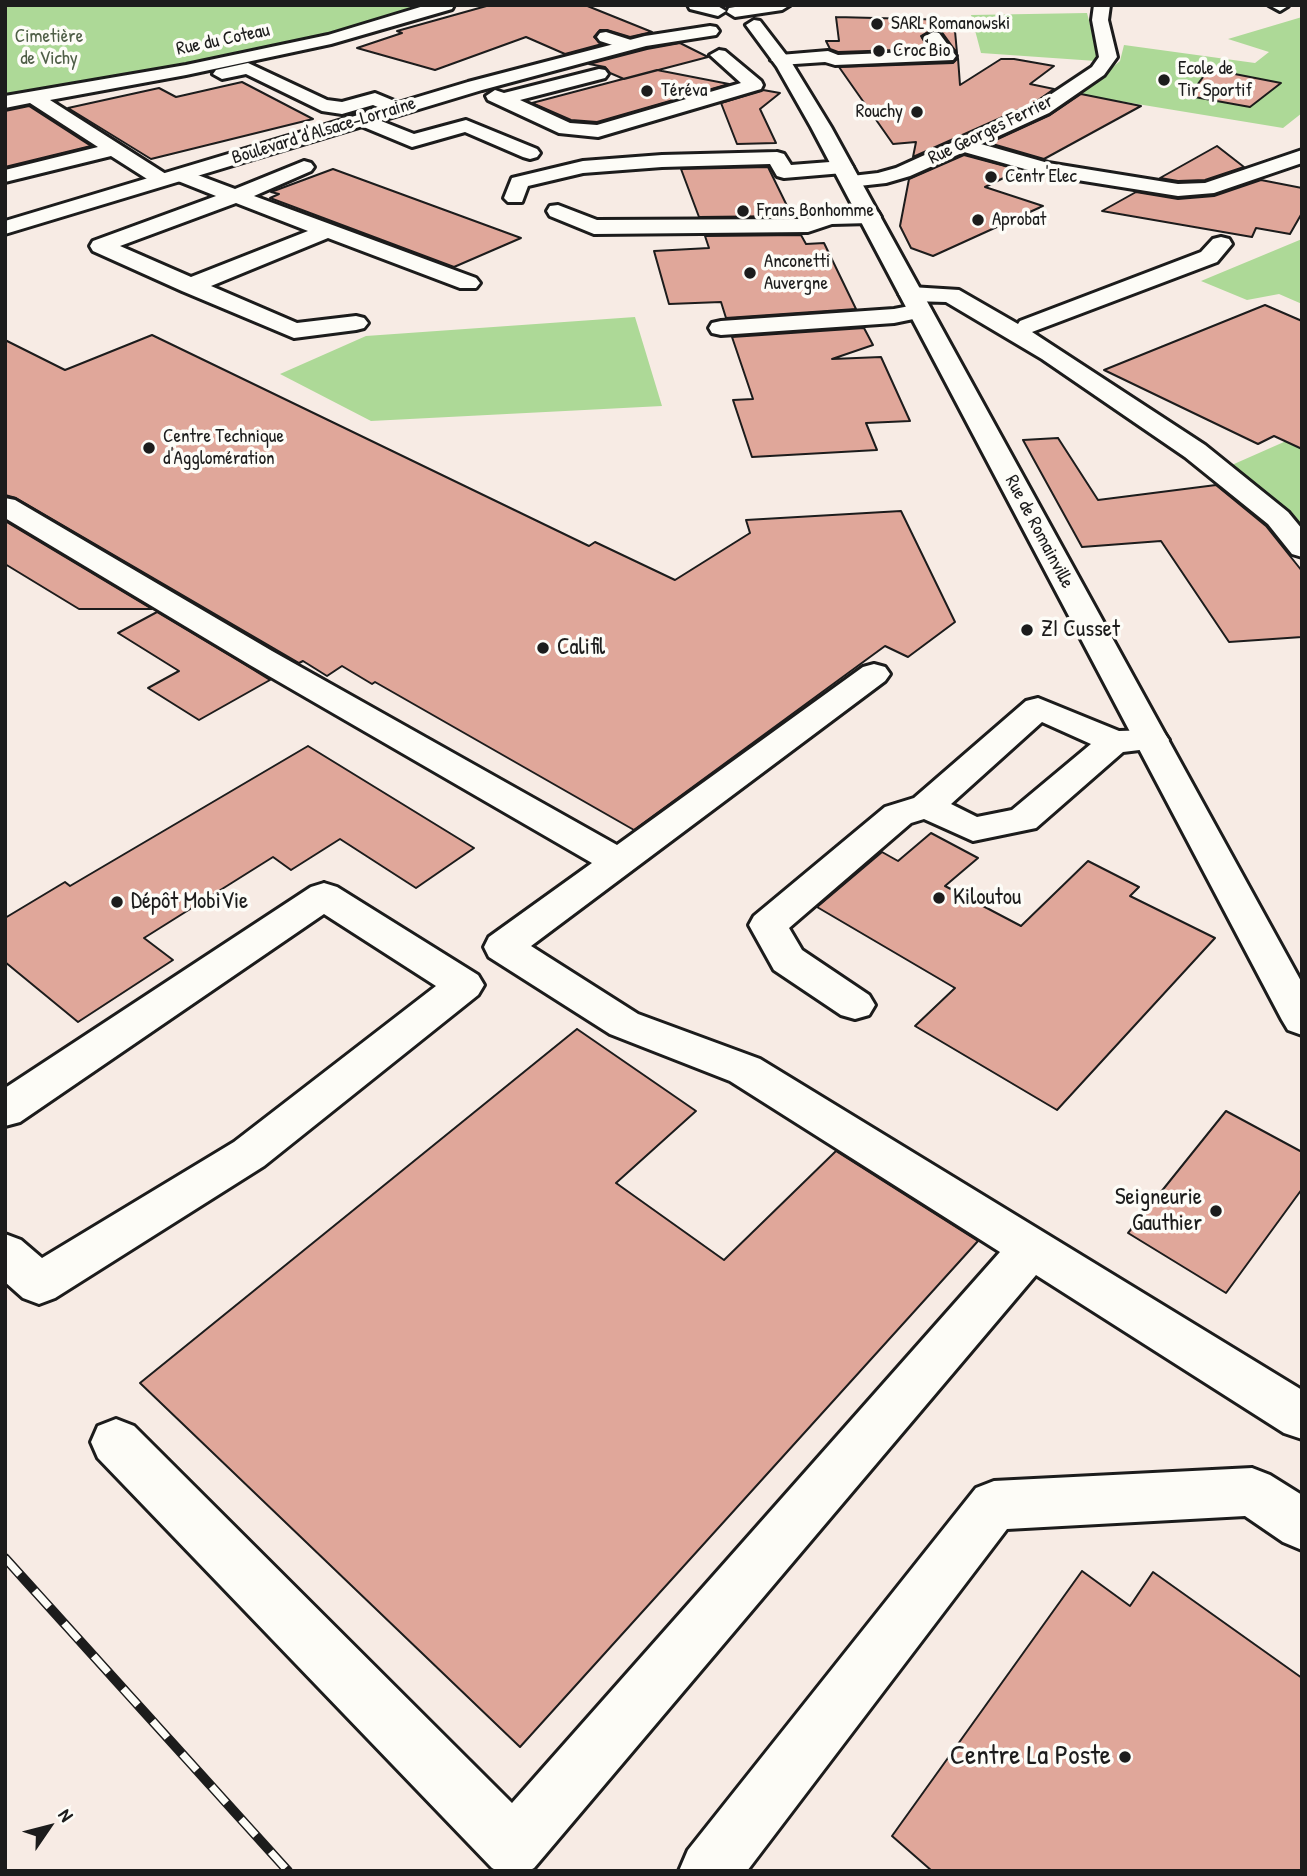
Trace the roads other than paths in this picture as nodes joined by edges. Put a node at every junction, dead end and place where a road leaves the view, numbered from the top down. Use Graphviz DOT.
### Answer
graph roads {
  1 [pos="446,5"];
  2 [pos="782,5"];
  3 [pos="800,5"];
  4 [pos="1102,5"];
  5 [pos="727,11"];
  6 [pos="691,12"];
  7 [pos="747,36"];
  8 [pos="606,37"];
  9 [pos="933,37"];
  10 [pos="637,43"];
  11 [pos="719,55"];
  12 [pos="599,74"];
  13 [pos="167,85"];
  14 [pos="475,86"];
  15 [pos="33,97"];
  16 [pos="503,99"];
  17 [pos="5,102"];
  18 [pos="397,109"];
  19 [pos="362,119"];
  20 [pos="963,145"];
  21 [pos="115,149"];
  22 [pos="530,153"];
  23 [pos="1302,156"];
  24 [pos="304,167"];
  25 [pos="846,174"];
  26 [pos="5,176"];
  27 [pos="171,177"];
  28 [pos="238,195"];
  29 [pos="514,198"];
  30 [pos="558,211"];
  31 [pos="870,217"];
  32 [pos="5,228"];
  33 [pos="329,230"];
  34 [pos="1220,244"];
  35 [pos="468,283"];
  36 [pos="190,286"];
  37 [pos="916,302"];
  38 [pos="356,323"];
  39 [pos="1029,326"];
  40 [pos="721,328"];
  41 [pos="5,506"];
  42 [pos="1302,548"];
  43 [pos="874,674"];
  44 [pos="1152,740"];
  45 [pos="1114,742"];
  46 [pos="926,806"];
  47 [pos="619,862"];
  48 [pos="855,1005"];
  49 [pos="1302,1020"];
  50 [pos="5,1110"];
  51 [pos="1032,1248"];
  52 [pos="5,1253"];
  53 [pos="1302,1417"];
  54 [pos="116,1442"];
  55 [pos="1302,1525"];
  56 [pos="709,1871"];
  1 -- 15 [label="main road, Rue du Coteau"];
  2 -- 5 [label="main road"];
  3 -- 7 [label="main road, Boulevard d'Alsace-Lorraine"];
  4 -- 20 [label="main road, Rue Georges Ferrier"];
  5 -- 6 [label="main road, Boulevard d'Alsace-Lorraine"];
  5 -- 7 [label="main road"];
  6 -- 7 [label="main road"];
  6 -- 10 [label="main road, Boulevard d'Alsace-Lorraine"];
  7 -- 9 [label="main road"];
  7 -- 10 [label="main road, Boulevard d'Alsace-Lorraine"];
  7 -- 25 [label="main road, Rue de Romainville"];
  8 -- 10 [label="main road"];
  10 -- 14 [label="main road, Boulevard d'Alsace-Lorraine"];
  11 -- 16 [label="main road"];
  12 -- 16 [label="main road"];
  13 -- 18 [label="main road"];
  14 -- 16 [label="main road"];
  14 -- 18 [label="main road, Boulevard d'Alsace-Lorraine"];
  15 -- 17 [label="main road, Rue du Coteau"];
  15 -- 21 [label="main road"];
  18 -- 19 [label="main road, Boulevard d'Alsace-Lorraine"];
  19 -- 22 [label="main road"];
  19 -- 27 [label="main road, Boulevard d'Alsace-Lorraine"];
  20 -- 23 [label="main road"];
  20 -- 25 [label="main road, Rue Georges Ferrier"];
  21 -- 26 [label="main road"];
  21 -- 27 [label="main road"];
  24 -- 28 [label="main road"];
  25 -- 29 [label="main road, Rue Georges Ferrier"];
  25 -- 31 [label="main road, Rue de Romainville"];
  27 -- 28 [label="main road"];
  27 -- 32 [label="main road, Boulevard d'Alsace-Lorraine"];
  28 -- 33 [label="main road"];
  28 -- 36 [label="main road"];
  30 -- 31 [label="main road"];
  31 -- 37 [label="main road, Rue de Romainville"];
  33 -- 35 [label="main road"];
  33 -- 36 [label="main road"];
  34 -- 39 [label="main road"];
  36 -- 38 [label="main road"];
  37 -- 40 [label="main road"];
  37 -- 42 [label="main road"];
  37 -- 44 [label="main road, Rue de Romainville"];
  41 -- 47 [label="main road"];
  43 -- 47 [label="main road"];
  44 -- 45 [label="main road"];
  44 -- 49 [label="main road, Rue de Romainville"];
  45 -- 46 [label="main road"];
  45 -- 46 [label="main road"];
  46 -- 48 [label="main road"];
  47 -- 51 [label="main road"];
  50 -- 52 [label="main road"];
  51 -- 53 [label="main road"];
  51 -- 54 [label="main road"];
  55 -- 56 [label="main road"];
}
